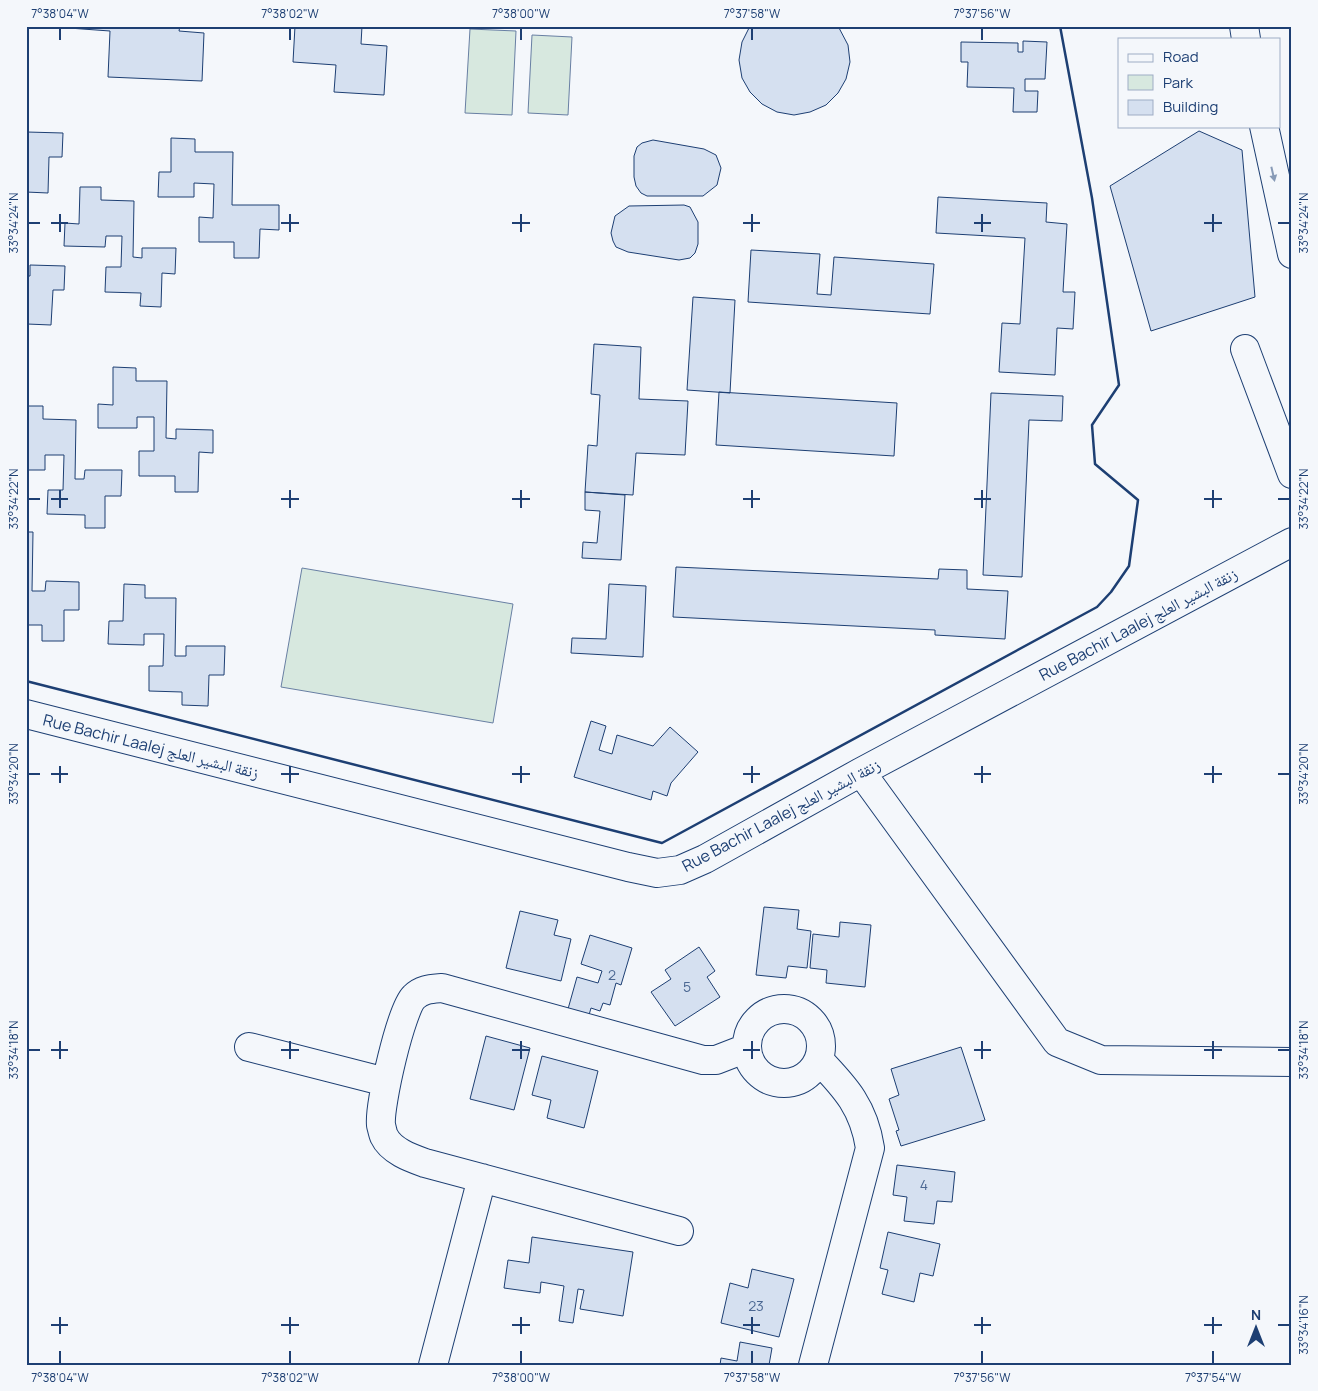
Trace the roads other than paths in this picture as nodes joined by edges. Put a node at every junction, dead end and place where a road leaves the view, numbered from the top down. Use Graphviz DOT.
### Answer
graph roads {
  1 [pos="1264,128"];
  2 [pos="1292,254"];
  3 [pos="1245,349"];
  4 [pos="1292,474"];
  5 [pos="1292,542"];
  6 [pos="26,714"];
  7 [pos="861,772"];
  8 [pos="249,1047"];
  9 [pos="746,1048"];
  10 [pos="819,1060"];
  11 [pos="1292,1062"];
  12 [pos="386,1082"];
  13 [pos="482,1178"];
  14 [pos="679,1231"];
  15 [pos="433,1365"];
  16 [pos="813,1365"];
  1 -- 2 [label="street, one-way"];
  3 -- 4 [label="street"];
  5 -- 7 [label="street, Rue Bachir Laalej زنقة البشير العلج"];
  6 -- 7 [label="street, Rue Bachir Laalej زنقة البشير العلج"];
  7 -- 11 [label="street"];
  8 -- 12 [label="street"];
  9 -- 10 [label="street"];
  9 -- 10 [label="street"];
  9 -- 12 [label="street"];
  10 -- 16 [label="street"];
  12 -- 13 [label="street"];
  13 -- 14 [label="street"];
  13 -- 15 [label="street"];
}
